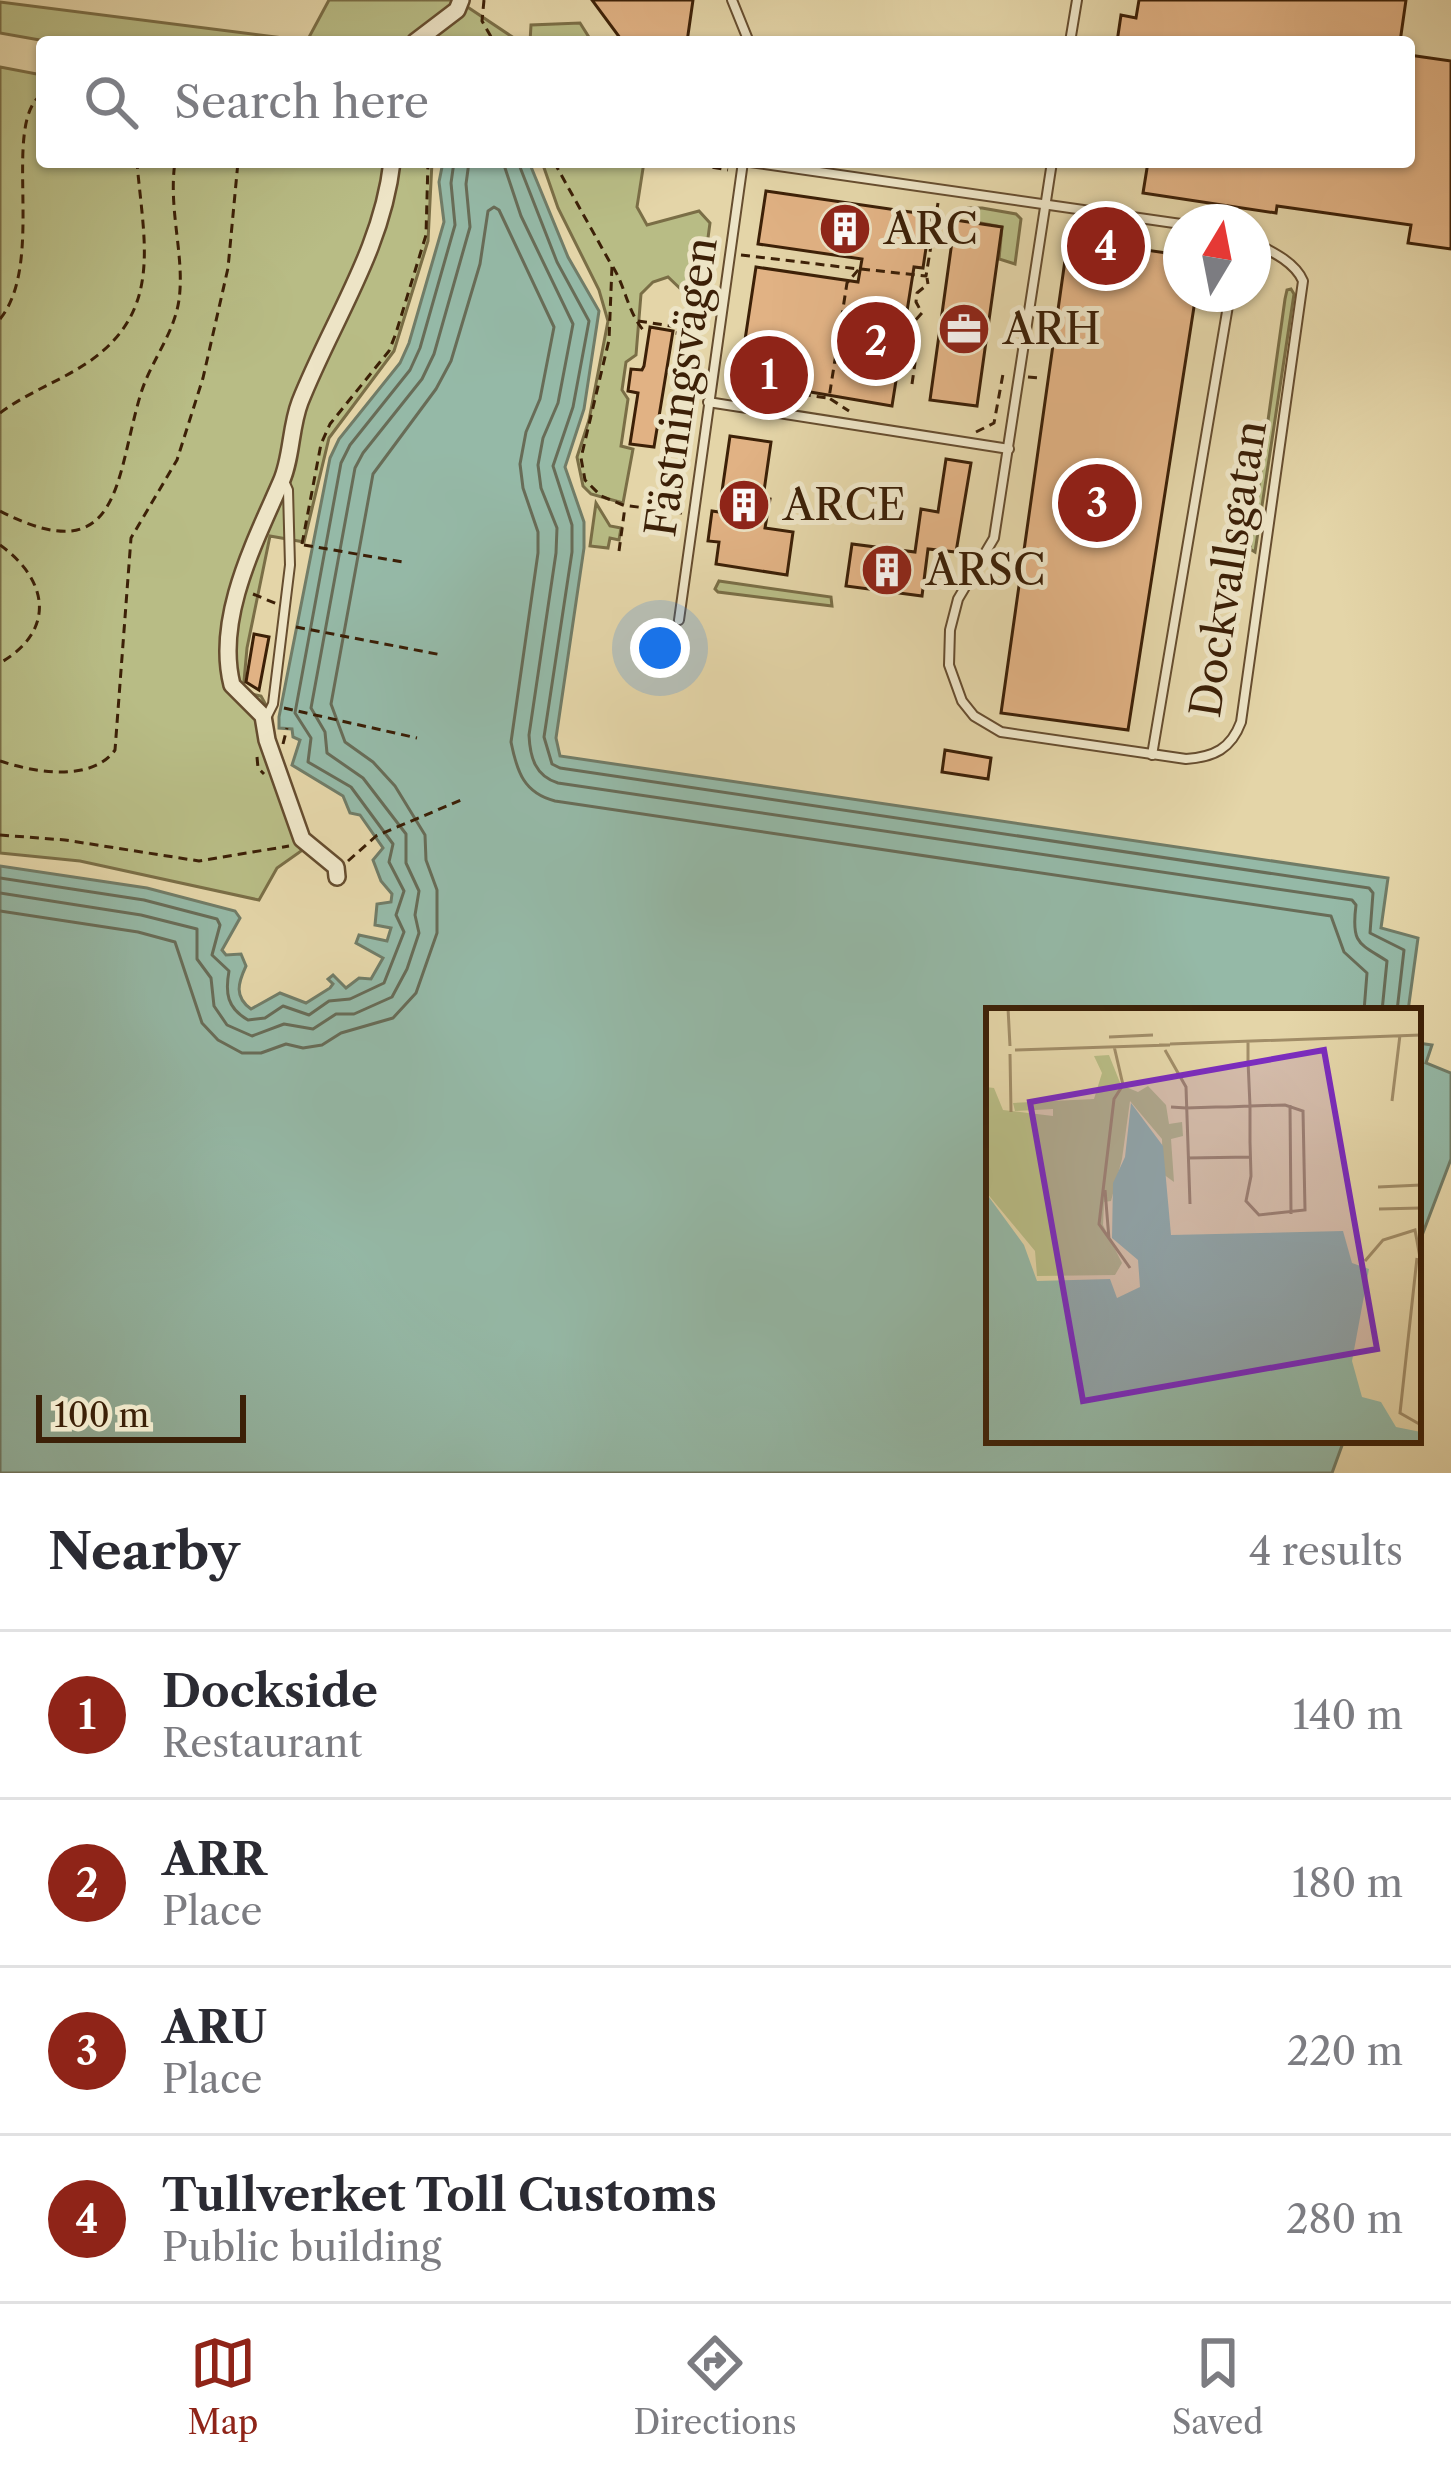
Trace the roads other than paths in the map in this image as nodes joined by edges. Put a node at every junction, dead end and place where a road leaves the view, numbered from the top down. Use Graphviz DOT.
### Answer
graph roads {
  1 [pos="461,0"];
  2 [pos="732,0"];
  3 [pos="1077,0"];
  4 [pos="423,36"];
  5 [pos="747,36"];
  6 [pos="1071,36"];
  7 [pos="391,168"];
  8 [pos="744,168"];
  9 [pos="788,168"];
  10 [pos="1051,168"];
  11 [pos="1046,205"];
  12 [pos="1163,221"];
  13 [pos="1271,252"];
  14 [pos="1226,312"];
  15 [pos="708,402"];
  16 [pos="1009,449"];
  17 [pos="284,479"];
  18 [pos="679,620"];
  19 [pos="265,720"];
  20 [pos="1152,755"];
  21 [pos="337,872"];
  1 -- 4 [label="street"];
  2 -- 5 [label="lane"];
  3 -- 6 [label="lane"];
  7 -- 17 [label="street"];
  8 -- 15 [label="lane, Fästningsvägen"];
  9 -- 11 [label="lane"];
  10 -- 11 [label="lane"];
  11 -- 12 [label="lane"];
  11 -- 16 [label="lane"];
  13 -- 20 [label="lane, Dockvallsgatan"];
  14 -- 20 [label="lane, Dockvallsgatan"];
  15 -- 16 [label="lane"];
  15 -- 18 [label="lane, Fästningsvägen"];
  16 -- 20 [label="lane"];
  17 -- 19 [label="lane"];
  17 -- 19 [label="street"];
  19 -- 21 [label="street"];
}
